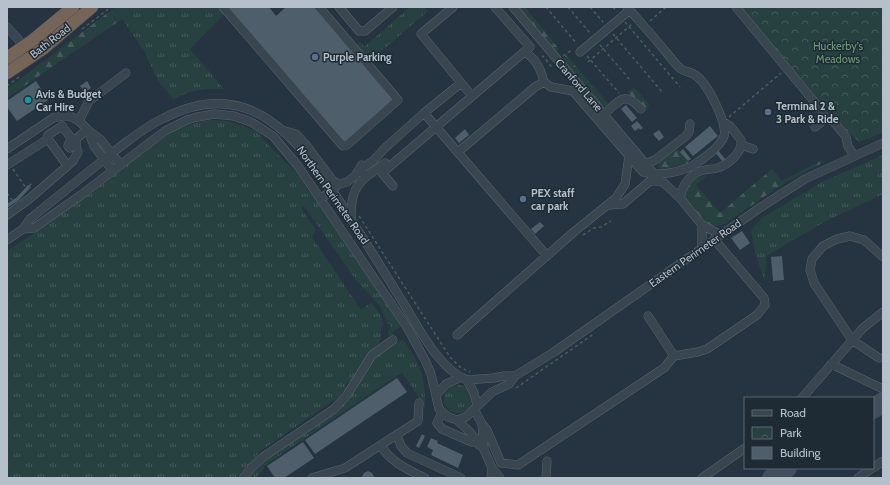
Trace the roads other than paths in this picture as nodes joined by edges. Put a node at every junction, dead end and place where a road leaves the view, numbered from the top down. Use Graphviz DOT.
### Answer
graph roads {
  1 [pos="73,7"];
  2 [pos="92,7"];
  3 [pos="223,7"];
  4 [pos="318,7"];
  5 [pos="339,7"];
  6 [pos="393,7"];
  7 [pos="452,7"];
  8 [pos="495,7"];
  9 [pos="513,7"];
  10 [pos="736,7"];
  11 [pos="629,9"];
  12 [pos="7,27"];
  13 [pos="24,47"];
  14 [pos="524,52"];
  15 [pos="580,52"];
  16 [pos="7,58"];
  17 [pos="7,73"];
  18 [pos="126,73"];
  19 [pos="544,82"];
  20 [pos="461,83"];
  21 [pos="472,96"];
  22 [pos="641,109"];
  23 [pos="424,113"];
  24 [pos="601,117"];
  25 [pos="825,119"];
  26 [pos="79,120"];
  27 [pos="722,120"];
  28 [pos="690,124"];
  29 [pos="435,126"];
  30 [pos="815,127"];
  31 [pos="88,130"];
  32 [pos="284,131"];
  33 [pos="48,139"];
  34 [pos="883,143"];
  35 [pos="741,146"];
  36 [pos="70,148"];
  37 [pos="7,149"];
  38 [pos="753,149"];
  39 [pos="458,152"];
  40 [pos="112,154"];
  41 [pos="629,156"];
  42 [pos="854,156"];
  43 [pos="396,159"];
  44 [pos="104,160"];
  45 [pos="64,161"];
  46 [pos="120,164"];
  47 [pos="645,164"];
  48 [pos="9,166"];
  49 [pos="360,169"];
  50 [pos="112,170"];
  51 [pos="366,177"];
  52 [pos="652,178"];
  53 [pos="339,184"];
  54 [pos="393,186"];
  55 [pos="332,191"];
  56 [pos="680,198"];
  57 [pos="321,199"];
  58 [pos="612,205"];
  59 [pos="7,215"];
  60 [pos="351,219"];
  61 [pos="702,225"];
  62 [pos="23,229"];
  63 [pos="717,237"];
  64 [pos="7,240"];
  65 [pos="702,247"];
  66 [pos="547,256"];
  67 [pos="883,257"];
  68 [pos="883,312"];
  69 [pos="648,316"];
  70 [pos="456,335"];
  71 [pos="393,340"];
  72 [pos="852,340"];
  73 [pos="674,356"];
  74 [pos="879,358"];
  75 [pos="832,364"];
  76 [pos="467,376"];
  77 [pos="516,376"];
  78 [pos="883,389"];
  79 [pos="436,395"];
  80 [pos="803,397"];
  81 [pos="418,402"];
  82 [pos="476,407"];
  83 [pos="442,412"];
  84 [pos="457,420"];
  85 [pos="482,424"];
  86 [pos="397,435"];
  87 [pos="479,440"];
  88 [pos="381,446"];
  89 [pos="744,449"];
  90 [pos="547,461"];
  91 [pos="883,461"];
  92 [pos="874,467"];
  93 [pos="492,468"];
  94 [pos="872,469"];
  95 [pos="243,478"];
  96 [pos="312,478"];
  97 [pos="425,478"];
  98 [pos="461,478"];
  99 [pos="491,478"];
  100 [pos="500,478"];
  101 [pos="546,478"];
  102 [pos="702,478"];
  103 [pos="858,478"];
  1 -- 13 [label="highway, Bath Road"];
  2 -- 13 [label="highway, Bath Road"];
  3 -- 4 [label="street"];
  5 -- 6 [label="street"];
  7 -- 20 [label="street"];
  8 -- 14 [label="street"];
  9 -- 24 [label="street, Cranford Lane"];
  10 -- 25 [label="street"];
  11 -- 15 [label="street"];
  11 -- 27 [label="street"];
  12 -- 13 [label="street"];
  13 -- 16 [label="highway, Bath Road"];
  13 -- 17 [label="highway, Bath Road"];
  14 -- 19 [label="street"];
  14 -- 21 [label="street"];
  18 -- 26 [label="street"];
  19 -- 24 [label="street"];
  19 -- 39 [label="street"];
  20 -- 21 [label="street"];
  20 -- 23 [label="street"];
  21 -- 29 [label="street"];
  22 -- 24 [label="street"];
  23 -- 29 [label="street"];
  23 -- 49 [label="street"];
  24 -- 41 [label="street"];
  24 -- 47 [label="street, Cranford Lane"];
  25 -- 30 [label="street"];
  25 -- 42 [label="street"];
  26 -- 31 [label="street"];
  26 -- 37 [label="street"];
  27 -- 35 [label="street"];
  27 -- 52 [label="street"];
  28 -- 47 [label="street"];
  29 -- 39 [label="street"];
  29 -- 43 [label="street"];
  31 -- 40 [label="street"];
  31 -- 44 [label="street"];
  31 -- 59 [label="street"];
  32 -- 40 [label="street, Northern Perimeter Road"];
  32 -- 53 [label="street"];
  32 -- 55 [label="street, Northern Perimeter Road"];
  33 -- 36 [label="street"];
  33 -- 45 [label="street"];
  33 -- 48 [label="street"];
  34 -- 42 [label="street, Eastern Perimeter Road"];
  35 -- 38 [label="street"];
  35 -- 56 [label="street"];
  39 -- 66 [label="street"];
  40 -- 44 [label="street, Northern Perimeter Road"];
  40 -- 46 [label="street"];
  41 -- 52 [label="street"];
  41 -- 58 [label="street"];
  42 -- 63 [label="street, Eastern Perimeter Road"];
  43 -- 51 [label="street"];
  43 -- 54 [label="street"];
  44 -- 50 [label="street"];
  44 -- 62 [label="street, Northern Perimeter Road"];
  46 -- 50 [label="street, Northern Perimeter Road"];
  46 -- 57 [label="street, Northern Perimeter Road"];
  47 -- 52 [label="street, Cranford Lane"];
  49 -- 51 [label="street"];
  49 -- 53 [label="street"];
  50 -- 62 [label="street, Northern Perimeter Road"];
  51 -- 60 [label="street"];
  52 -- 56 [label="street"];
  52 -- 58 [label="street"];
  53 -- 55 [label="street"];
  55 -- 57 [label="street"];
  55 -- 60 [label="street, Northern Perimeter Road"];
  56 -- 61 [label="street"];
  57 -- 79 [label="street, Northern Perimeter Road"];
  58 -- 66 [label="street"];
  60 -- 76 [label="street, Northern Perimeter Road"];
  61 -- 63 [label="street"];
  61 -- 65 [label="street"];
  62 -- 64 [label="street, Northern Perimeter Road"];
  63 -- 65 [label="street, Eastern Perimeter Road"];
  63 -- 73 [label="street"];
  65 -- 77 [label="street, Eastern Perimeter Road"];
  66 -- 70 [label="street"];
  67 -- 72 [label="street"];
  68 -- 72 [label="street"];
  69 -- 73 [label="street"];
  71 -- 95 [label="street"];
  72 -- 74 [label="street"];
  72 -- 75 [label="street"];
  73 -- 85 [label="street"];
  75 -- 78 [label="street"];
  75 -- 80 [label="street"];
  76 -- 77 [label="street"];
  76 -- 79 [label="street"];
  76 -- 82 [label="street"];
  77 -- 82 [label="street, Eastern Perimeter Road"];
  79 -- 83 [label="street"];
  81 -- 86 [label="street"];
  82 -- 84 [label="street"];
  82 -- 85 [label="street"];
  83 -- 84 [label="street"];
  83 -- 87 [label="street"];
  84 -- 87 [label="street"];
  85 -- 87 [label="street"];
  86 -- 88 [label="street"];
  86 -- 98 [label="street"];
  87 -- 93 [label="street"];
  88 -- 96 [label="street"];
  88 -- 97 [label="street"];
  89 -- 102 [label="street"];
  90 -- 101 [label="street"];
  91 -- 92 [label="street"];
  93 -- 99 [label="street"];
  93 -- 100 [label="street"];
  94 -- 103 [label="street"];
}
